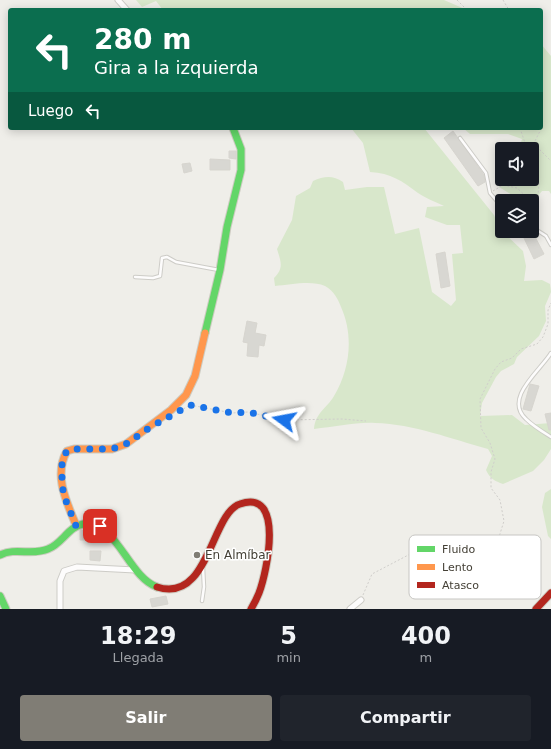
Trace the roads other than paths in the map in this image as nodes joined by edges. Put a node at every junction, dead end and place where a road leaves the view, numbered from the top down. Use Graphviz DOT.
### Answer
graph roads {
  1 [pos="118,0"];
  2 [pos="125,8"];
  3 [pos="234,130"];
  4 [pos="460,138"];
  5 [pos="495,199"];
  6 [pos="539,232"];
  7 [pos="551,245"];
  8 [pos="220,270"];
  9 [pos="135,277"];
  10 [pos="551,353"];
  11 [pos="551,438"];
  12 [pos="76,526"];
  13 [pos="0,554"];
  14 [pos="202,565"];
  15 [pos="135,570"];
  16 [pos="551,593"];
  17 [pos="0,596"];
  18 [pos="361,600"];
  19 [pos="202,601"];
  20 [pos="6,609"];
  21 [pos="60,609"];
  22 [pos="251,609"];
  23 [pos="350,609"];
  24 [pos="536,609"];
  1 -- 2 [label="street"];
  3 -- 8 [label="main road"];
  4 -- 5 [label="lane"];
  6 -- 7 [label="lane"];
  8 -- 9 [label="lane"];
  8 -- 12 [label="main road"];
  10 -- 11 [label="lane"];
  12 -- 13 [label="main road"];
  12 -- 15 [label="main road"];
  14 -- 15 [label="main road"];
  14 -- 19 [label="lane"];
  14 -- 22 [label="main road"];
  15 -- 21 [label="street"];
  16 -- 24 [label="main road"];
  17 -- 20 [label="main road"];
  18 -- 23 [label="street"];
}
